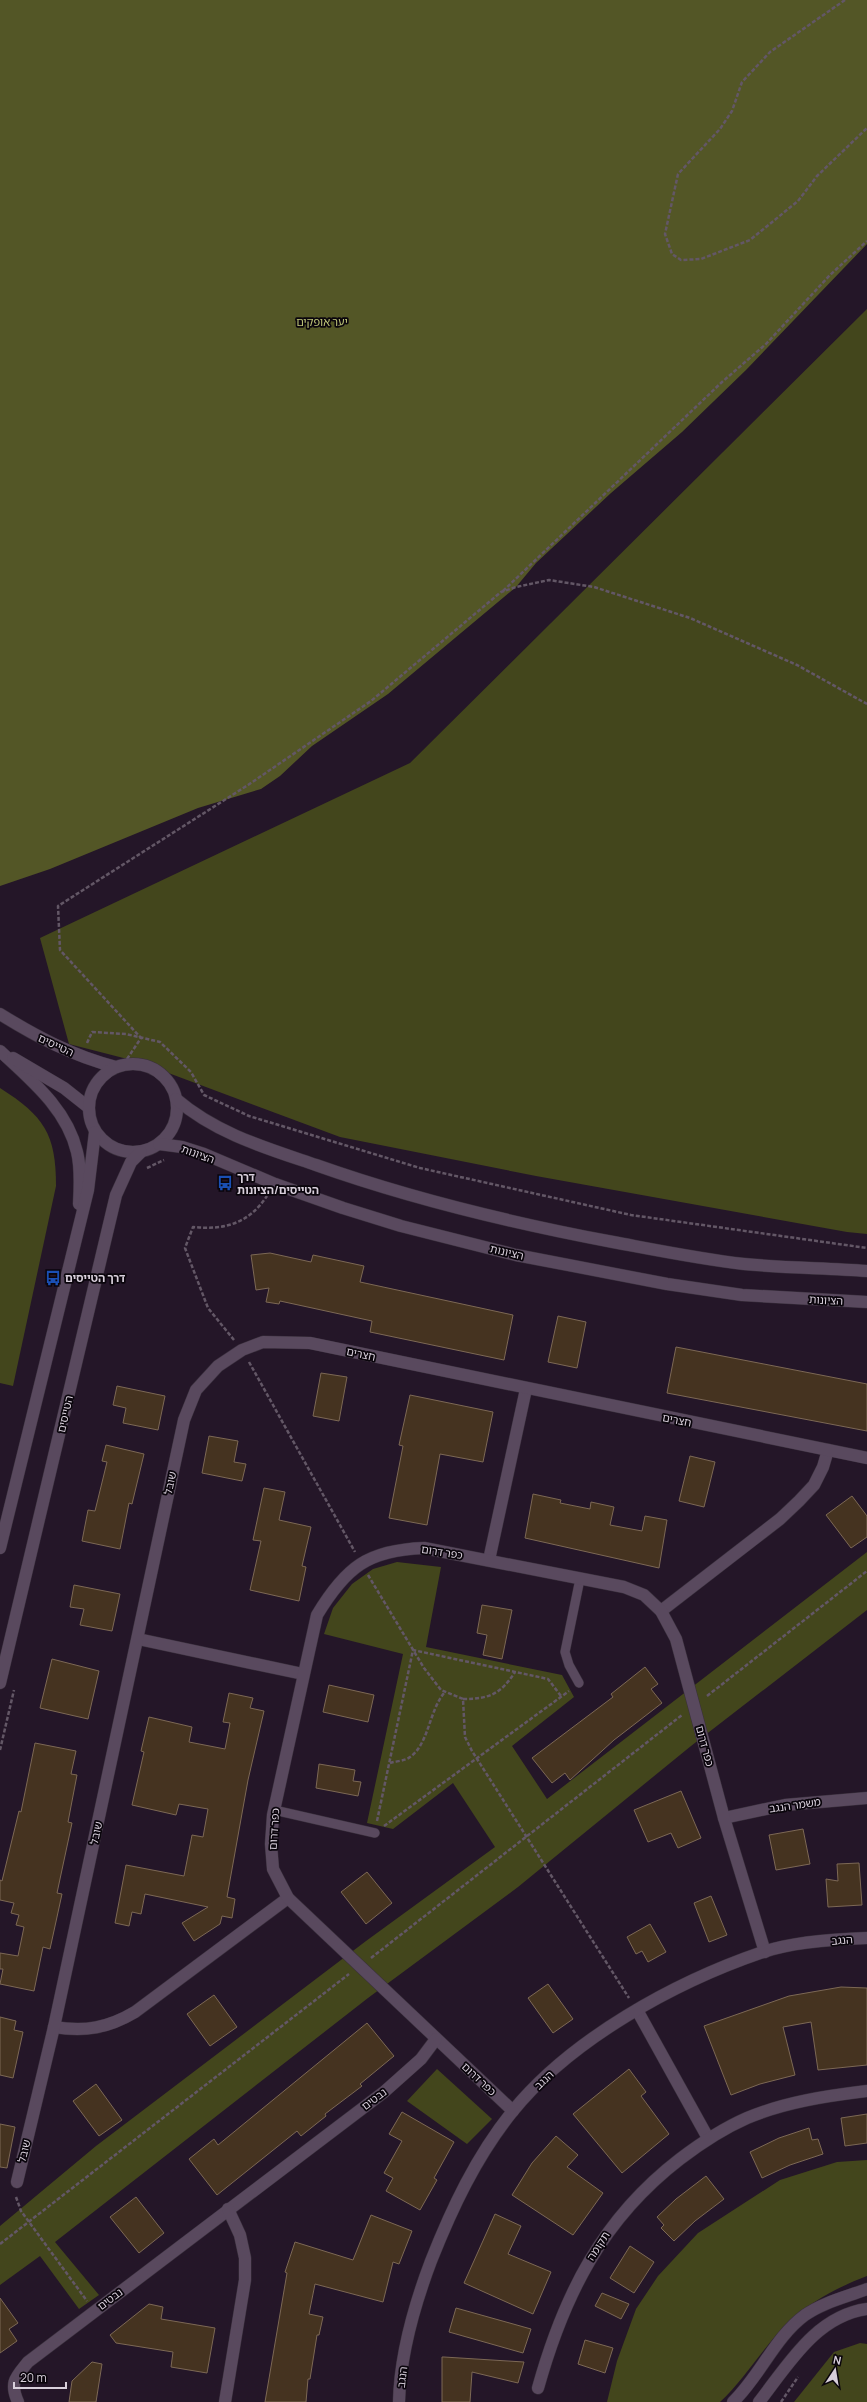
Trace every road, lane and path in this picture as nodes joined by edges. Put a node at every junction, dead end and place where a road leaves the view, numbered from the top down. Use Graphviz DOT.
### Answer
graph roads {
  1 [pos="845,0"];
  2 [pos="867,128"];
  3 [pos="867,241"];
  4 [pos="501,592"];
  5 [pos="867,704"];
  6 [pos="0,1014"];
  7 [pos="141,1038"];
  8 [pos="0,1051"];
  9 [pos="81,1056"];
  10 [pos="120,1066"];
  11 [pos="204,1095"];
  12 [pos="176,1099"];
  13 [pos="88,1107"];
  14 [pos="195,1115"];
  15 [pos="95,1132"];
  16 [pos="159,1144"];
  17 [pos="182,1147"];
  18 [pos="141,1152"];
  19 [pos="140,1172"];
  20 [pos="275,1184"];
  21 [pos="79,1225"];
  22 [pos="867,1248"];
  23 [pos="867,1271"];
  24 [pos="867,1302"];
  25 [pos="242,1350"];
  26 [pos="526,1389"];
  27 [pos="828,1450"];
  28 [pos="867,1458"];
  29 [pos="0,1548"];
  30 [pos="489,1560"];
  31 [pos="361,1564"];
  32 [pos="867,1571"];
  33 [pos="580,1579"];
  34 [pos="661,1611"];
  35 [pos="138,1639"];
  36 [pos="414,1650"];
  37 [pos="515,1672"];
  38 [pos="303,1674"];
  39 [pos="0,1683"];
  40 [pos="579,1683"];
  41 [pos="15,1688"];
  42 [pos="445,1692"];
  43 [pos="561,1696"];
  44 [pos="463,1699"];
  45 [pos="694,1706"];
  46 [pos="0,1750"];
  47 [pos="477,1758"];
  48 [pos="390,1763"];
  49 [pos="867,1798"];
  50 [pos="274,1810"];
  51 [pos="724,1818"];
  52 [pos="375,1833"];
  53 [pos="526,1837"];
  54 [pos="288,1898"];
  55 [pos="867,1938"];
  56 [pos="765,1952"];
  57 [pos="359,1967"];
  58 [pos="637,2010"];
  59 [pos="54,2027"];
  60 [pos="436,2039"];
  61 [pos="867,2091"];
  62 [pos="513,2111"];
  63 [pos="708,2138"];
  64 [pos="17,2182"];
  65 [pos="228,2210"];
  66 [pos="29,2222"];
  67 [pos="0,2244"];
  68 [pos="867,2289"];
  69 [pos="867,2309"];
  70 [pos="94,2311"];
  71 [pos="802,2372"];
  72 [pos="538,2388"];
  73 [pos="18,2402"];
  74 [pos="225,2402"];
  75 [pos="399,2402"];
  76 [pos="733,2402"];
  77 [pos="759,2402"];
  78 [pos="781,2402"];
  1 -- 2 [label="path"];
  3 -- 4 [label="path"];
  4 -- 5 [label="path"];
  4 -- 7 [label="path"];
  6 -- 9 [label="street, הטייסים"];
  7 -- 9 [label="path"];
  7 -- 10 [label="path"];
  7 -- 11 [label="path"];
  8 -- 13 [label="street"];
  8 -- 21 [label="street"];
  9 -- 10 [label="street, הטייסים"];
  10 -- 12 [label="street"];
  10 -- 13 [label="street"];
  11 -- 14 [label="path"];
  11 -- 22 [label="path"];
  12 -- 14 [label="street"];
  12 -- 16 [label="street"];
  13 -- 15 [label="street"];
  14 -- 23 [label="street"];
  15 -- 18 [label="street"];
  15 -- 21 [label="street"];
  16 -- 17 [label="street, הציונות"];
  16 -- 18 [label="street"];
  17 -- 19 [label="path"];
  17 -- 20 [label="street, הציונות"];
  18 -- 39 [label="street, הטייסים"];
  20 -- 24 [label="street, הציונות"];
  20 -- 25 [label="path"];
  21 -- 29 [label="street"];
  25 -- 26 [label="street, חצרים"];
  25 -- 31 [label="path"];
  25 -- 35 [label="street, שובל"];
  26 -- 27 [label="street, חצרים"];
  26 -- 30 [label="street"];
  27 -- 28 [label="street, חצרים"];
  27 -- 34 [label="street"];
  30 -- 31 [label="street, כפר דרום"];
  30 -- 33 [label="street, כפר דרום"];
  31 -- 36 [label="path"];
  31 -- 38 [label="street, כפר דרום"];
  32 -- 45 [label="path"];
  33 -- 34 [label="street, כפר דרום"];
  33 -- 40 [label="lane"];
  34 -- 45 [label="street, כפר דרום"];
  35 -- 38 [label="street"];
  35 -- 59 [label="street, שובל"];
  36 -- 37 [label="path"];
  36 -- 42 [label="path"];
  36 -- 48 [label="path"];
  37 -- 43 [label="path"];
  37 -- 44 [label="path"];
  38 -- 50 [label="street, כפר דרום"];
  40 -- 43 [label="path"];
  41 -- 46 [label="path"];
  42 -- 44 [label="path"];
  42 -- 48 [label="path"];
  43 -- 47 [label="path"];
  44 -- 47 [label="path"];
  45 -- 51 [label="street, כפר דרום"];
  45 -- 53 [label="path"];
  47 -- 52 [label="path"];
  47 -- 53 [label="path"];
  48 -- 52 [label="path"];
  49 -- 51 [label="street, משמר הנגב"];
  50 -- 52 [label="lane"];
  50 -- 54 [label="street, כפר דרום"];
  51 -- 56 [label="street, כפר דרום"];
  53 -- 57 [label="path"];
  53 -- 58 [label="path"];
  54 -- 57 [label="street, כפר דרום"];
  54 -- 59 [label="street"];
  55 -- 56 [label="street, הנגב"];
  56 -- 58 [label="street, הנגב"];
  57 -- 60 [label="street, כפר דרום"];
  57 -- 66 [label="path"];
  58 -- 62 [label="street, הנגב"];
  58 -- 63 [label="street"];
  59 -- 64 [label="street, שובל"];
  60 -- 62 [label="street, כפר דרום"];
  60 -- 65 [label="street, נבטים"];
  61 -- 63 [label="street, תקומה"];
  62 -- 75 [label="street, הנגב"];
  63 -- 72 [label="street, תקומה"];
  64 -- 66 [label="path"];
  65 -- 70 [label="street, נבטים"];
  65 -- 74 [label="street"];
  66 -- 67 [label="path"];
  66 -- 70 [label="path"];
  68 -- 76 [label="street"];
  69 -- 77 [label="street"];
  70 -- 73 [label="street, נבטים"];
  71 -- 78 [label="path"];
}
